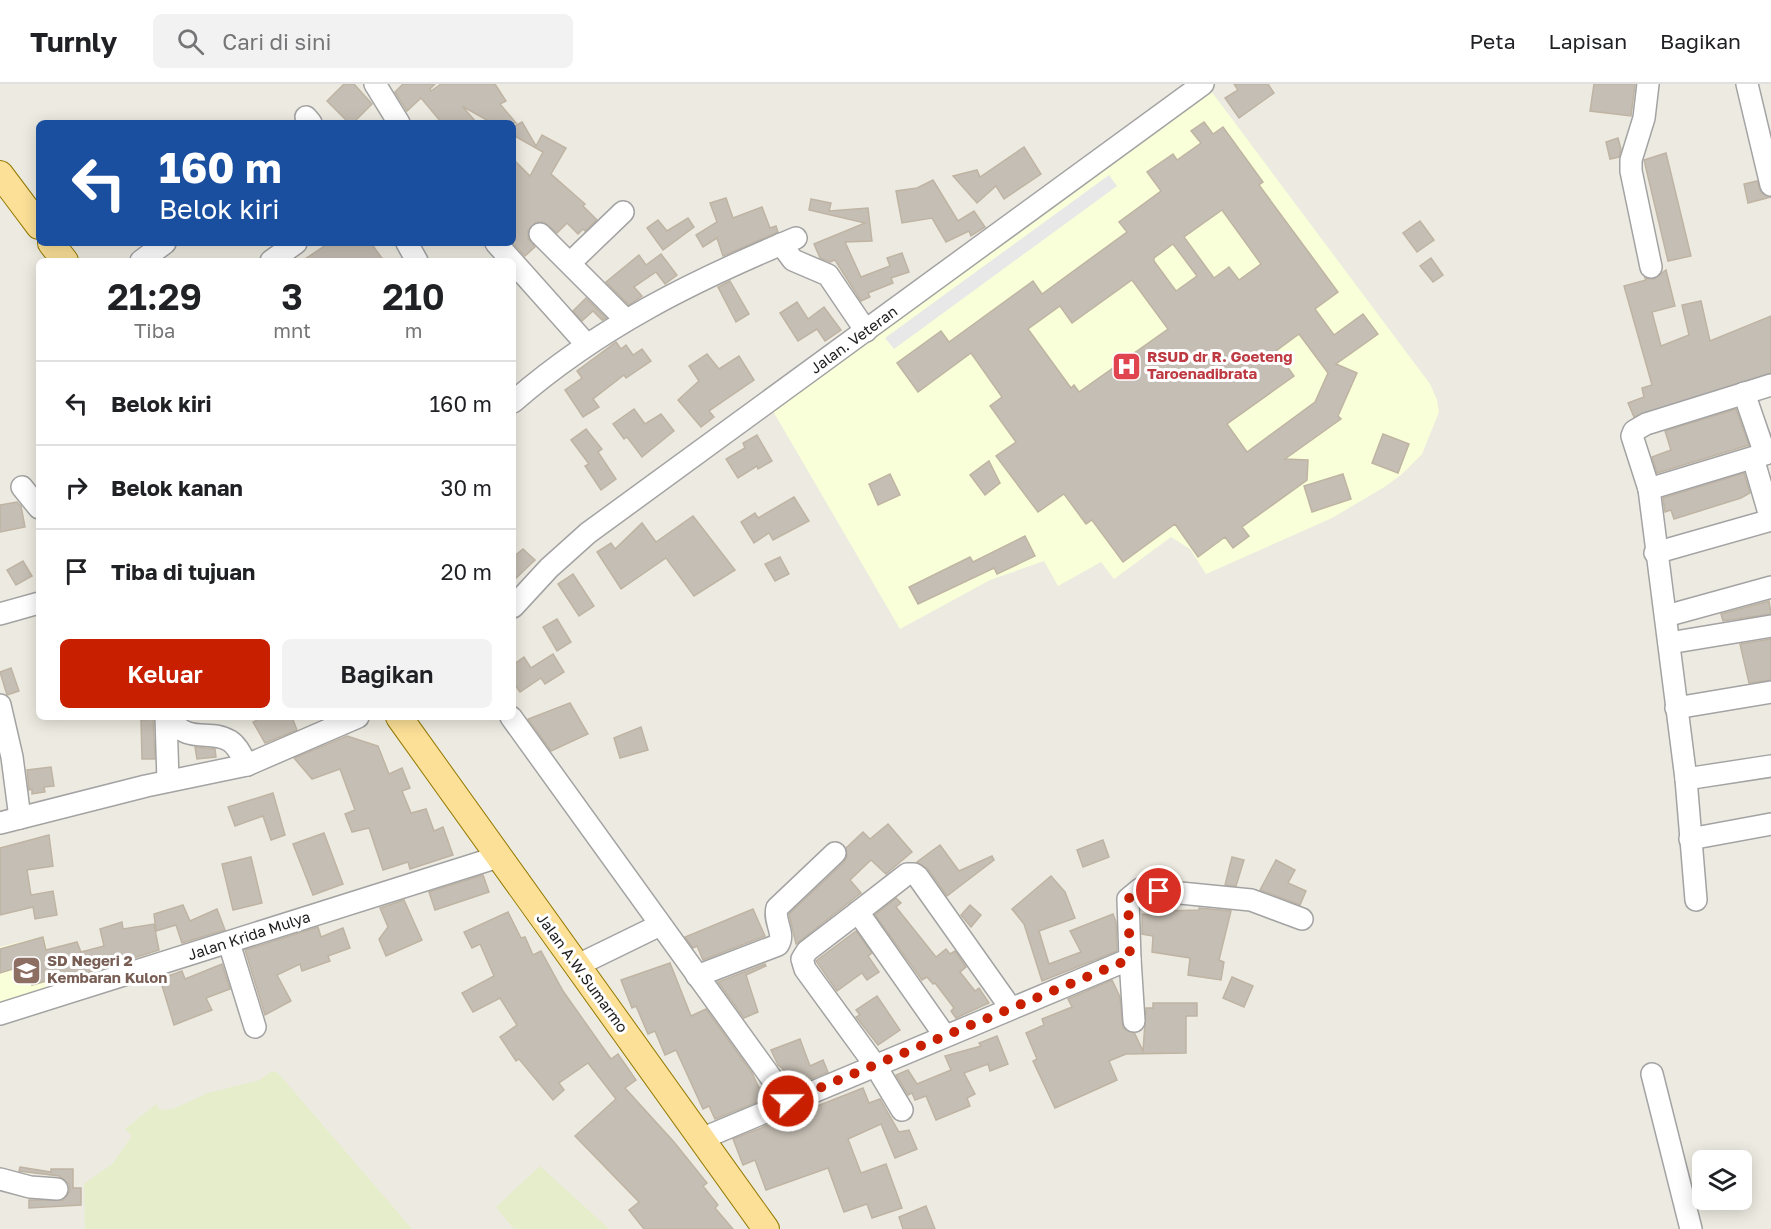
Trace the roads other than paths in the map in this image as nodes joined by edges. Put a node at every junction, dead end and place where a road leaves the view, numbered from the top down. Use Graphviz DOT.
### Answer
graph roads {
  1 [pos="375,84"];
  2 [pos="1203,84"];
  3 [pos="1648,84"];
  4 [pos="1747,84"];
  5 [pos="397,120"];
  6 [pos="0,174"];
  7 [pos="1771,185"];
  8 [pos="622,212"];
  9 [pos="36,222"];
  10 [pos="540,234"];
  11 [pos="53,246"];
  12 [pos="161,246"];
  13 [pos="292,246"];
  14 [pos="499,246"];
  15 [pos="63,258"];
  16 [pos="145,258"];
  17 [pos="275,258"];
  18 [pos="509,258"];
  19 [pos="570,263"];
  20 [pos="516,266"];
  21 [pos="1651,267"];
  22 [pos="626,320"];
  23 [pos="866,331"];
  24 [pos="587,345"];
  25 [pos="1771,384"];
  26 [pos="516,393"];
  27 [pos="1743,393"];
  28 [pos="1763,455"];
  29 [pos="22,487"];
  30 [pos="1649,489"];
  31 [pos="36,504"];
  32 [pos="1655,553"];
  33 [pos="1771,588"];
  34 [pos="36,604"];
  35 [pos="516,604"];
  36 [pos="0,614"];
  37 [pos="1666,616"];
  38 [pos="1771,626"];
  39 [pos="1668,644"];
  40 [pos="1771,692"];
  41 [pos="0,705"];
  42 [pos="1676,708"];
  43 [pos="167,720"];
  44 [pos="170,720"];
  45 [pos="351,720"];
  46 [pos="401,720"];
  47 [pos="513,720"];
  48 [pos="247,765"];
  49 [pos="1771,766"];
  50 [pos="1686,779"];
  51 [pos="168,781"];
  52 [pos="10,821"];
  53 [pos="1771,824"];
  54 [pos="1690,839"];
  55 [pos="836,853"];
  56 [pos="498,857"];
  57 [pos="1696,900"];
  58 [pos="858,912"];
  59 [pos="1302,919"];
  60 [pos="660,925"];
  61 [pos="229,943"];
  62 [pos="1130,959"];
  63 [pos="576,966"];
  64 [pos="697,976"];
  65 [pos="1010,1007"];
  66 [pos="0,1014"];
  67 [pos="1134,1021"];
  68 [pos="255,1027"];
  69 [pos="945,1036"];
  70 [pos="875,1065"];
  71 [pos="1652,1074"];
  72 [pos="788,1101"];
  73 [pos="902,1110"];
  74 [pos="702,1139"];
  75 [pos="0,1179"];
  76 [pos="57,1189"];
  77 [pos="766,1229"];
  78 [pos="1691,1229"];
  1 -- 5 [label="street"];
  2 -- 23 [label="street, Jalan. Veteran"];
  3 -- 21 [label="street"];
  4 -- 7 [label="street"];
  6 -- 9 [label="main road"];
  8 -- 19 [label="street"];
  10 -- 19 [label="street"];
  11 -- 15 [label="main road"];
  12 -- 16 [label="street"];
  13 -- 17 [label="street"];
  14 -- 18 [label="street"];
  19 -- 22 [label="street"];
  20 -- 24 [label="street"];
  22 -- 23 [label="street"];
  22 -- 24 [label="street"];
  23 -- 35 [label="street, Jalan. Veteran"];
  24 -- 26 [label="street"];
  25 -- 27 [label="street"];
  27 -- 28 [label="street"];
  27 -- 30 [label="street"];
  28 -- 30 [label="street"];
  28 -- 32 [label="street"];
  29 -- 31 [label="street"];
  30 -- 32 [label="street"];
  32 -- 37 [label="street"];
  33 -- 37 [label="street"];
  34 -- 36 [label="street"];
  37 -- 39 [label="street"];
  38 -- 39 [label="street"];
  39 -- 42 [label="street"];
  40 -- 42 [label="street"];
  41 -- 52 [label="street"];
  42 -- 50 [label="street"];
  43 -- 51 [label="street"];
  44 -- 48 [label="street"];
  45 -- 48 [label="street"];
  46 -- 56 [label="main road, Jalan A.W.Sumarmo"];
  47 -- 60 [label="street"];
  48 -- 51 [label="street"];
  49 -- 50 [label="street"];
  50 -- 54 [label="street"];
  51 -- 52 [label="street"];
  53 -- 54 [label="street"];
  54 -- 57 [label="street"];
  55 -- 64 [label="street"];
  56 -- 61 [label="street, Jalan Krida Mulya"];
  56 -- 63 [label="main road, Jalan A.W.Sumarmo"];
  58 -- 65 [label="street"];
  58 -- 69 [label="street"];
  58 -- 70 [label="street"];
  59 -- 62 [label="street"];
  60 -- 63 [label="street"];
  60 -- 64 [label="street"];
  61 -- 66 [label="street, Jalan Krida Mulya"];
  61 -- 68 [label="street"];
  62 -- 65 [label="street"];
  62 -- 67 [label="street"];
  63 -- 74 [label="main road, Jalan A.W.Sumarmo"];
  64 -- 72 [label="street"];
  65 -- 69 [label="street"];
  69 -- 70 [label="street"];
  70 -- 72 [label="street"];
  70 -- 73 [label="street"];
  71 -- 78 [label="street"];
  72 -- 74 [label="street"];
  74 -- 77 [label="main road, Jalan A.W.Sumarmo"];
  75 -- 76 [label="street"];
}
